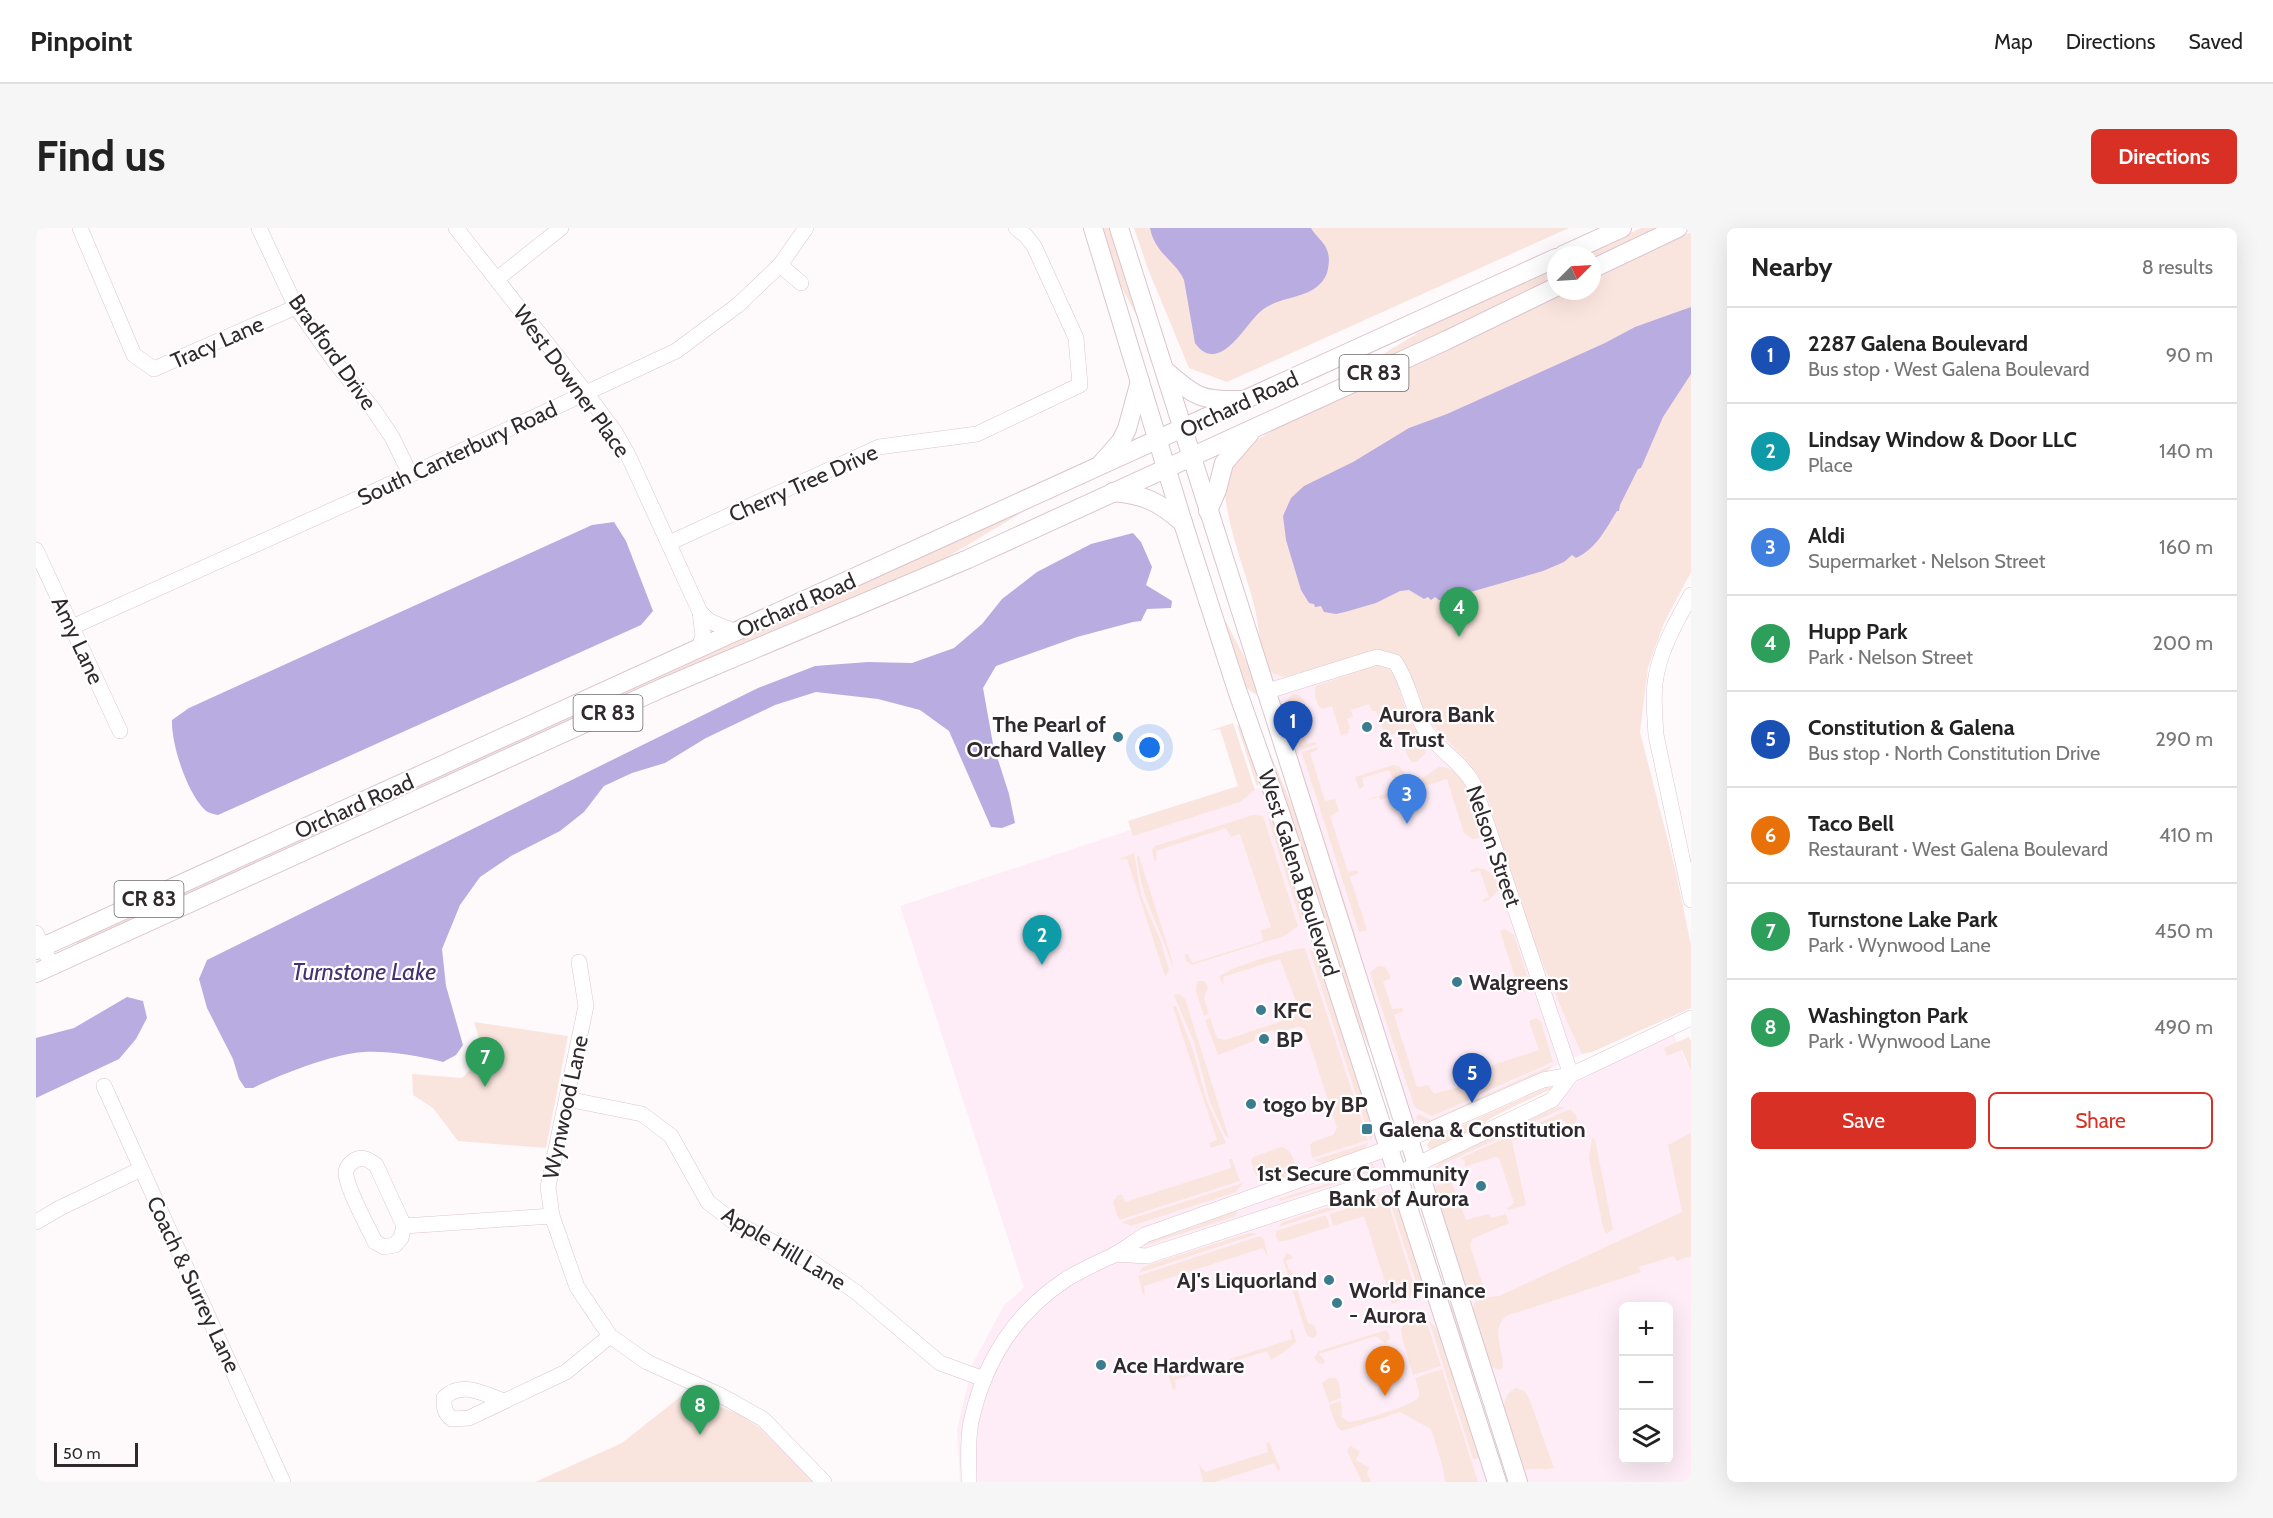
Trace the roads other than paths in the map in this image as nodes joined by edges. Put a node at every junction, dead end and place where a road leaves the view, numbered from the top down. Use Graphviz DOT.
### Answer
graph roads {
  1 [pos="80,228"];
  2 [pos="259,228"];
  3 [pos="456,228"];
  4 [pos="561,228"];
  5 [pos="806,228"];
  6 [pos="1016,228"];
  7 [pos="1093,228"];
  8 [pos="1119,228"];
  9 [pos="1622,228"];
  10 [pos="1678,228"];
  11 [pos="1583,246"];
  12 [pos="1547,262"];
  13 [pos="780,265"];
  14 [pos="1601,265"];
  15 [pos="497,279"];
  16 [pos="801,283"];
  17 [pos="1547,291"];
  18 [pos="296,307"];
  19 [pos="1165,370"];
  20 [pos="1140,381"];
  21 [pos="586,393"];
  22 [pos="1249,399"];
  23 [pos="1254,428"];
  24 [pos="1184,429"];
  25 [pos="1158,441"];
  26 [pos="1191,456"];
  27 [pos="1099,467"];
  28 [pos="1167,467"];
  29 [pos="410,474"];
  30 [pos="1112,492"];
  31 [pos="1208,511"];
  32 [pos="1183,524"];
  33 [pos="669,543"];
  34 [pos="36,550"];
  35 [pos="1691,595"];
  36 [pos="700,612"];
  37 [pos="72,627"];
  38 [pos="735,632"];
  39 [pos="698,650"];
  40 [pos="1238,690"];
  41 [pos="1265,692"];
  42 [pos="120,731"];
  43 [pos="1284,753"];
  44 [pos="1691,900"];
  45 [pos="38,944"];
  46 [pos="579,962"];
  47 [pos="44,969"];
  48 [pos="1691,1018"];
  49 [pos="1571,1076"];
  50 [pos="104,1086"];
  51 [pos="567,1099"];
  52 [pos="1409,1139"];
  53 [pos="1389,1148"];
  54 [pos="1416,1164"];
  55 [pos="141,1169"];
  56 [pos="1397,1174"];
  57 [pos="552,1216"];
  58 [pos="36,1222"];
  59 [pos="404,1226"];
  60 [pos="1115,1254"];
  61 [pos="610,1336"];
  62 [pos="984,1379"];
  63 [pos="504,1401"];
  64 [pos="284,1482"];
  65 [pos="824,1482"];
  66 [pos="969,1482"];
  67 [pos="1497,1482"];
  68 [pos="1518,1482"];
  1 -- 18 [label="street, Tracy Lane"];
  2 -- 18 [label="street, Bradford Drive"];
  3 -- 15 [label="street, West Downer Place"];
  4 -- 15 [label="street"];
  5 -- 13 [label="street, South Canterbury Road"];
  6 -- 33 [label="street, Cherry Tree Drive"];
  7 -- 20 [label="main road, West Galena Boulevard"];
  8 -- 19 [label="main road, West Galena Boulevard"];
  9 -- 11 [label="main road"];
  10 -- 14 [label="main road"];
  12 -- 22 [label="main road, Orchard Road / CR 83"];
  13 -- 16 [label="street"];
  13 -- 21 [label="street, South Canterbury Road"];
  15 -- 21 [label="street, West Downer Place"];
  17 -- 23 [label="main road, Orchard Road / CR 83"];
  18 -- 29 [label="street, Bradford Drive"];
  19 -- 22 [label="main road"];
  19 -- 24 [label="main road, West Galena Boulevard"];
  20 -- 25 [label="main road, West Galena Boulevard"];
  20 -- 27 [label="main road"];
  21 -- 29 [label="street, South Canterbury Road"];
  21 -- 33 [label="street, West Downer Place"];
  22 -- 24 [label="main road, Orchard Road / CR 83"];
  23 -- 26 [label="main road, Orchard Road / CR 83"];
  23 -- 31 [label="main road"];
  24 -- 25 [label="main road, Orchard Road / CR 83"];
  24 -- 26 [label="main road, West Galena Boulevard"];
  25 -- 27 [label="main road, Orchard Road / CR 83"];
  25 -- 28 [label="main road, West Galena Boulevard"];
  26 -- 28 [label="main road, Orchard Road / CR 83"];
  26 -- 31 [label="main road, West Galena Boulevard"];
  27 -- 38 [label="main road, Orchard Road / CR 83"];
  28 -- 30 [label="main road, Orchard Road / CR 83"];
  28 -- 32 [label="main road, West Galena Boulevard"];
  29 -- 37 [label="street, South Canterbury Road"];
  30 -- 32 [label="main road"];
  30 -- 47 [label="main road, Orchard Road / CR 83"];
  31 -- 41 [label="main road, West Galena Boulevard"];
  32 -- 40 [label="main road, West Galena Boulevard"];
  33 -- 36 [label="street, West Downer Place"];
  34 -- 37 [label="street, Amy Lane"];
  35 -- 44 [label="street"];
  36 -- 38 [label="street"];
  36 -- 39 [label="street, West Downer Place"];
  37 -- 42 [label="street, Amy Lane"];
  38 -- 39 [label="main road, Orchard Road / CR 83"];
  39 -- 45 [label="main road, Orchard Road / CR 83"];
  40 -- 43 [label="main road"];
  40 -- 53 [label="main road, West Galena Boulevard"];
  41 -- 43 [label="main road, West Galena Boulevard"];
  41 -- 49 [label="street, Nelson Street"];
  43 -- 52 [label="main road, West Galena Boulevard"];
  45 -- 47 [label="street"];
  46 -- 51 [label="street, Wynwood Lane"];
  48 -- 49 [label="street"];
  49 -- 52 [label="street"];
  49 -- 54 [label="street"];
  50 -- 55 [label="street, Coach & Surrey Lane"];
  51 -- 57 [label="street, Wynwood Lane"];
  51 -- 62 [label="street, Apple Hill Lane"];
  52 -- 53 [label="street"];
  52 -- 54 [label="main road, West Galena Boulevard"];
  53 -- 56 [label="main road, West Galena Boulevard"];
  53 -- 60 [label="street"];
  54 -- 56 [label="street"];
  54 -- 68 [label="main road, West Galena Boulevard"];
  55 -- 58 [label="street"];
  55 -- 64 [label="street, Coach & Surrey Lane"];
  56 -- 60 [label="street"];
  56 -- 67 [label="main road, West Galena Boulevard"];
  57 -- 59 [label="street"];
  57 -- 61 [label="street, Wynwood Lane"];
  59 -- 59 [label="street"];
  60 -- 62 [label="street"];
  61 -- 63 [label="street"];
  61 -- 65 [label="street, Wynwood Lane"];
  62 -- 66 [label="street"];
}
